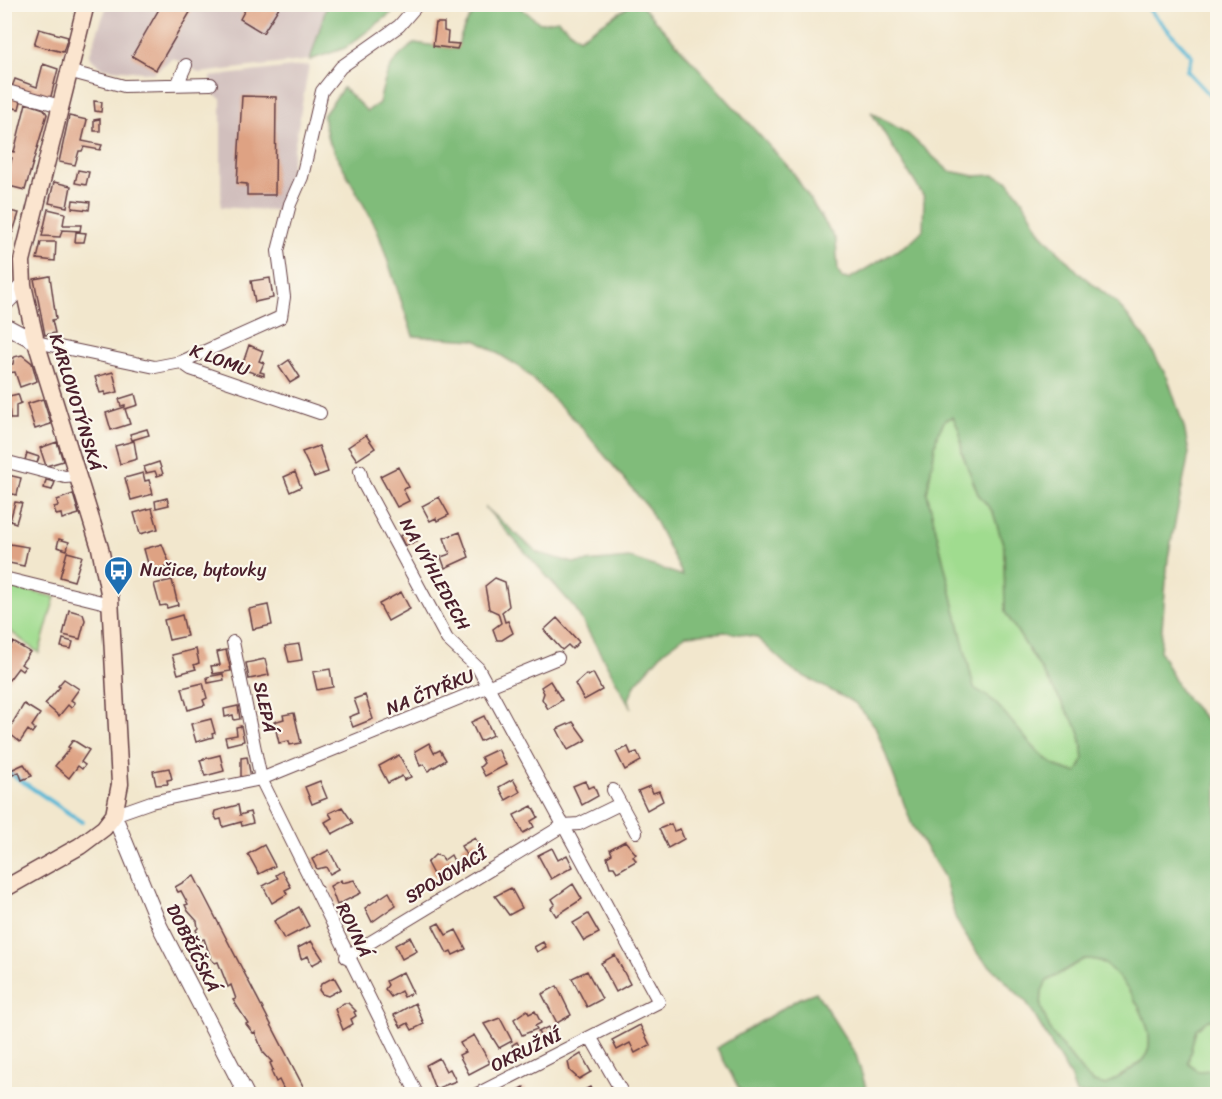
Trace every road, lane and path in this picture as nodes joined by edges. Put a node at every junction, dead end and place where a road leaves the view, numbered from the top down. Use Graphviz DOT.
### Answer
graph roads {
  1 [pos="86,4"];
  2 [pos="418,4"];
  3 [pos="186,65"];
  4 [pos="68,71"];
  5 [pos="211,84"];
  6 [pos="177,85"];
  7 [pos="4,90"];
  8 [pos="60,106"];
  9 [pos="23,285"];
  10 [pos="4,304"];
  11 [pos="4,325"];
  12 [pos="36,342"];
  13 [pos="181,362"];
  14 [pos="320,413"];
  15 [pos="4,461"];
  16 [pos="360,471"];
  17 [pos="78,476"];
  18 [pos="4,579"];
  19 [pos="110,604"];
  20 [pos="233,642"];
  21 [pos="558,658"];
  22 [pos="488,687"];
  23 [pos="261,779"];
  24 [pos="613,790"];
  25 [pos="620,804"];
  26 [pos="114,815"];
  27 [pos="564,825"];
  28 [pos="636,832"];
  29 [pos="4,889"];
  30 [pos="346,957"];
  31 [pos="659,1002"];
  32 [pos="591,1038"];
  33 [pos="246,1095"];
  34 [pos="417,1095"];
  35 [pos="477,1095"];
  36 [pos="623,1095"];
  1 -- 4 [label="main road, KARLOVOTÝNSKÁ"];
  2 -- 13 [label="street"];
  3 -- 6 [label="street"];
  4 -- 6 [label="street"];
  4 -- 8 [label="main road, KARLOVOTÝNSKÁ"];
  5 -- 6 [label="street"];
  7 -- 8 [label="street"];
  8 -- 9 [label="main road, KARLOVOTÝNSKÁ"];
  9 -- 10 [label="street"];
  9 -- 12 [label="main road, KARLOVOTÝNSKÁ"];
  11 -- 12 [label="street"];
  12 -- 13 [label="street, K LOMU"];
  12 -- 17 [label="main road, KARLOVOTÝNSKÁ"];
  13 -- 14 [label="street, K LOMU"];
  15 -- 17 [label="street"];
  16 -- 22 [label="street, NA VÝHLEDECH"];
  17 -- 19 [label="main road, KARLOVOTÝNSKÁ"];
  18 -- 19 [label="street"];
  19 -- 26 [label="main road, KARLOVOTÝNSKÁ"];
  20 -- 23 [label="street, SLEPÁ"];
  21 -- 22 [label="street"];
  22 -- 23 [label="street, NA ČTYŘKU"];
  22 -- 27 [label="street, NA ČTYŘKU"];
  23 -- 26 [label="street, NA ČTYŘKU"];
  23 -- 30 [label="street, ROVNÁ"];
  24 -- 25 [label="street"];
  25 -- 27 [label="street, SPOJOVACÍ"];
  25 -- 28 [label="street"];
  26 -- 29 [label="main road"];
  26 -- 33 [label="street, DOBŘÍČSKÁ"];
  27 -- 30 [label="street, SPOJOVACÍ"];
  27 -- 31 [label="street, NA ČTYŘKU"];
  30 -- 34 [label="street, ROVNÁ"];
  31 -- 32 [label="street, OKRUŽNÍ"];
  32 -- 35 [label="street, OKRUŽNÍ"];
  32 -- 36 [label="street"];
}
